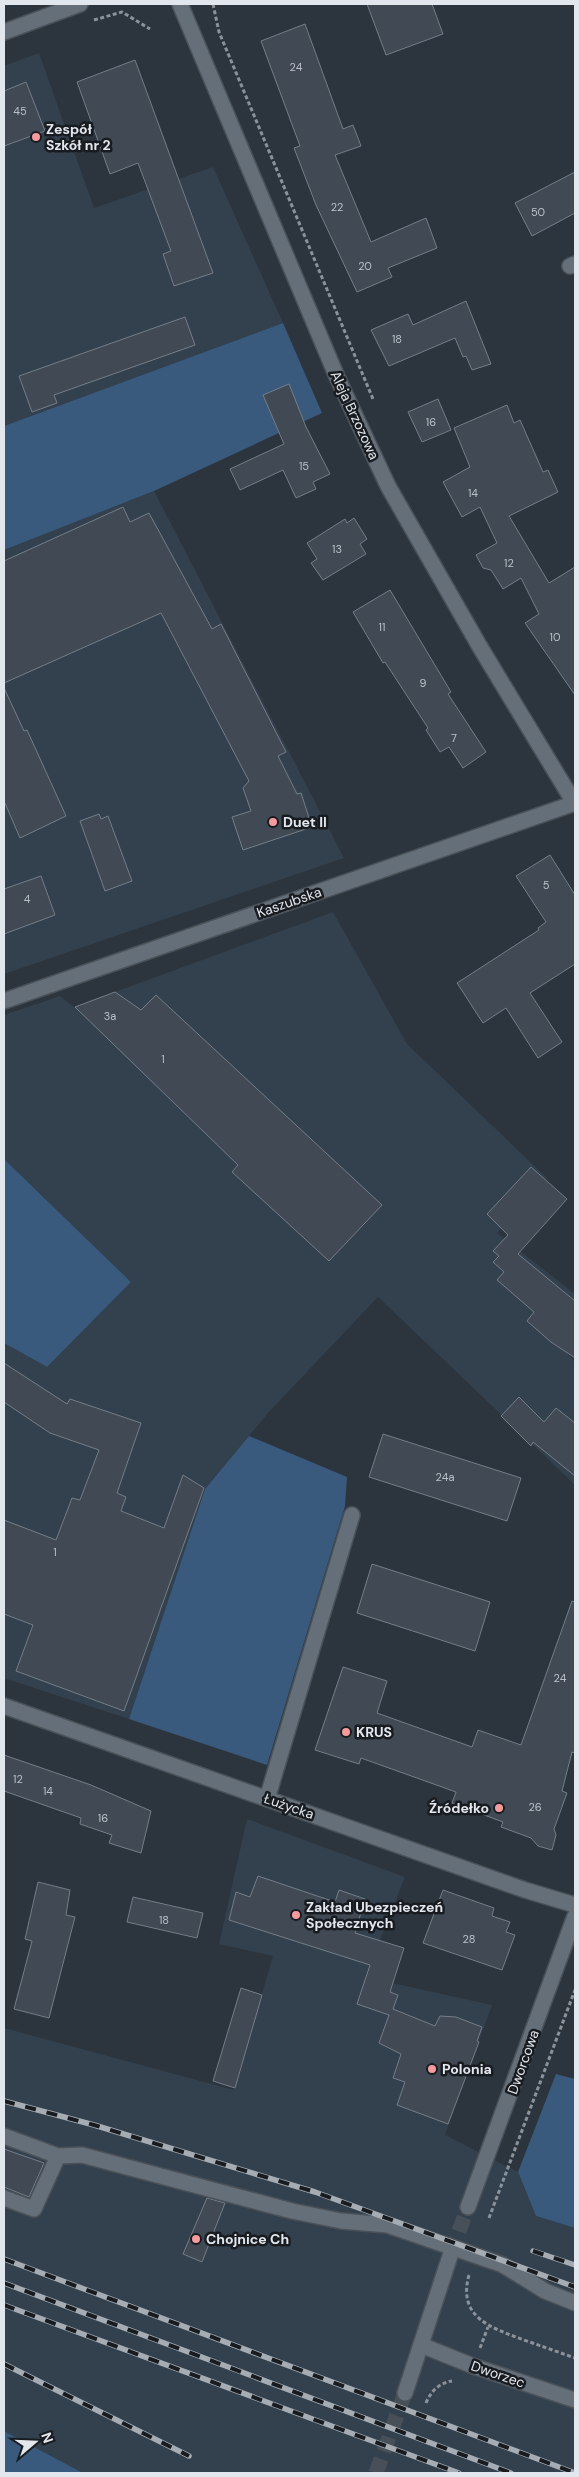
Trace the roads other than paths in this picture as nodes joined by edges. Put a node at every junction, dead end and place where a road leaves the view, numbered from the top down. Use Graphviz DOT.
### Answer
graph roads {
  1 [pos="80,4"];
  2 [pos="180,4"];
  3 [pos="4,32"];
  4 [pos="575,804"];
  5 [pos="4,1001"];
  6 [pos="352,1515"];
  7 [pos="4,1706"];
  8 [pos="267,1799"];
  9 [pos="575,1906"];
  10 [pos="575,1916"];
  11 [pos="4,2136"];
  12 [pos="58,2156"];
  13 [pos="4,2198"];
  14 [pos="468,2207"];
  15 [pos="451,2253"];
  16 [pos="575,2303"];
  17 [pos="422,2345"];
  18 [pos="405,2393"];
  19 [pos="575,2400"];
  1 -- 3 [label="street"];
  2 -- 4 [label="street, Aleja Brzozowa"];
  4 -- 5 [label="street, Kaszubska"];
  6 -- 8 [label="street"];
  7 -- 8 [label="street, Łużycka"];
  8 -- 9 [label="street, Łużycka"];
  10 -- 14 [label="street, Dworcowa"];
  11 -- 12 [label="street"];
  12 -- 13 [label="street"];
  12 -- 16 [label="street"];
  15 -- 17 [label="street"];
  17 -- 18 [label="street"];
  17 -- 19 [label="street, Dworzec"];
}
